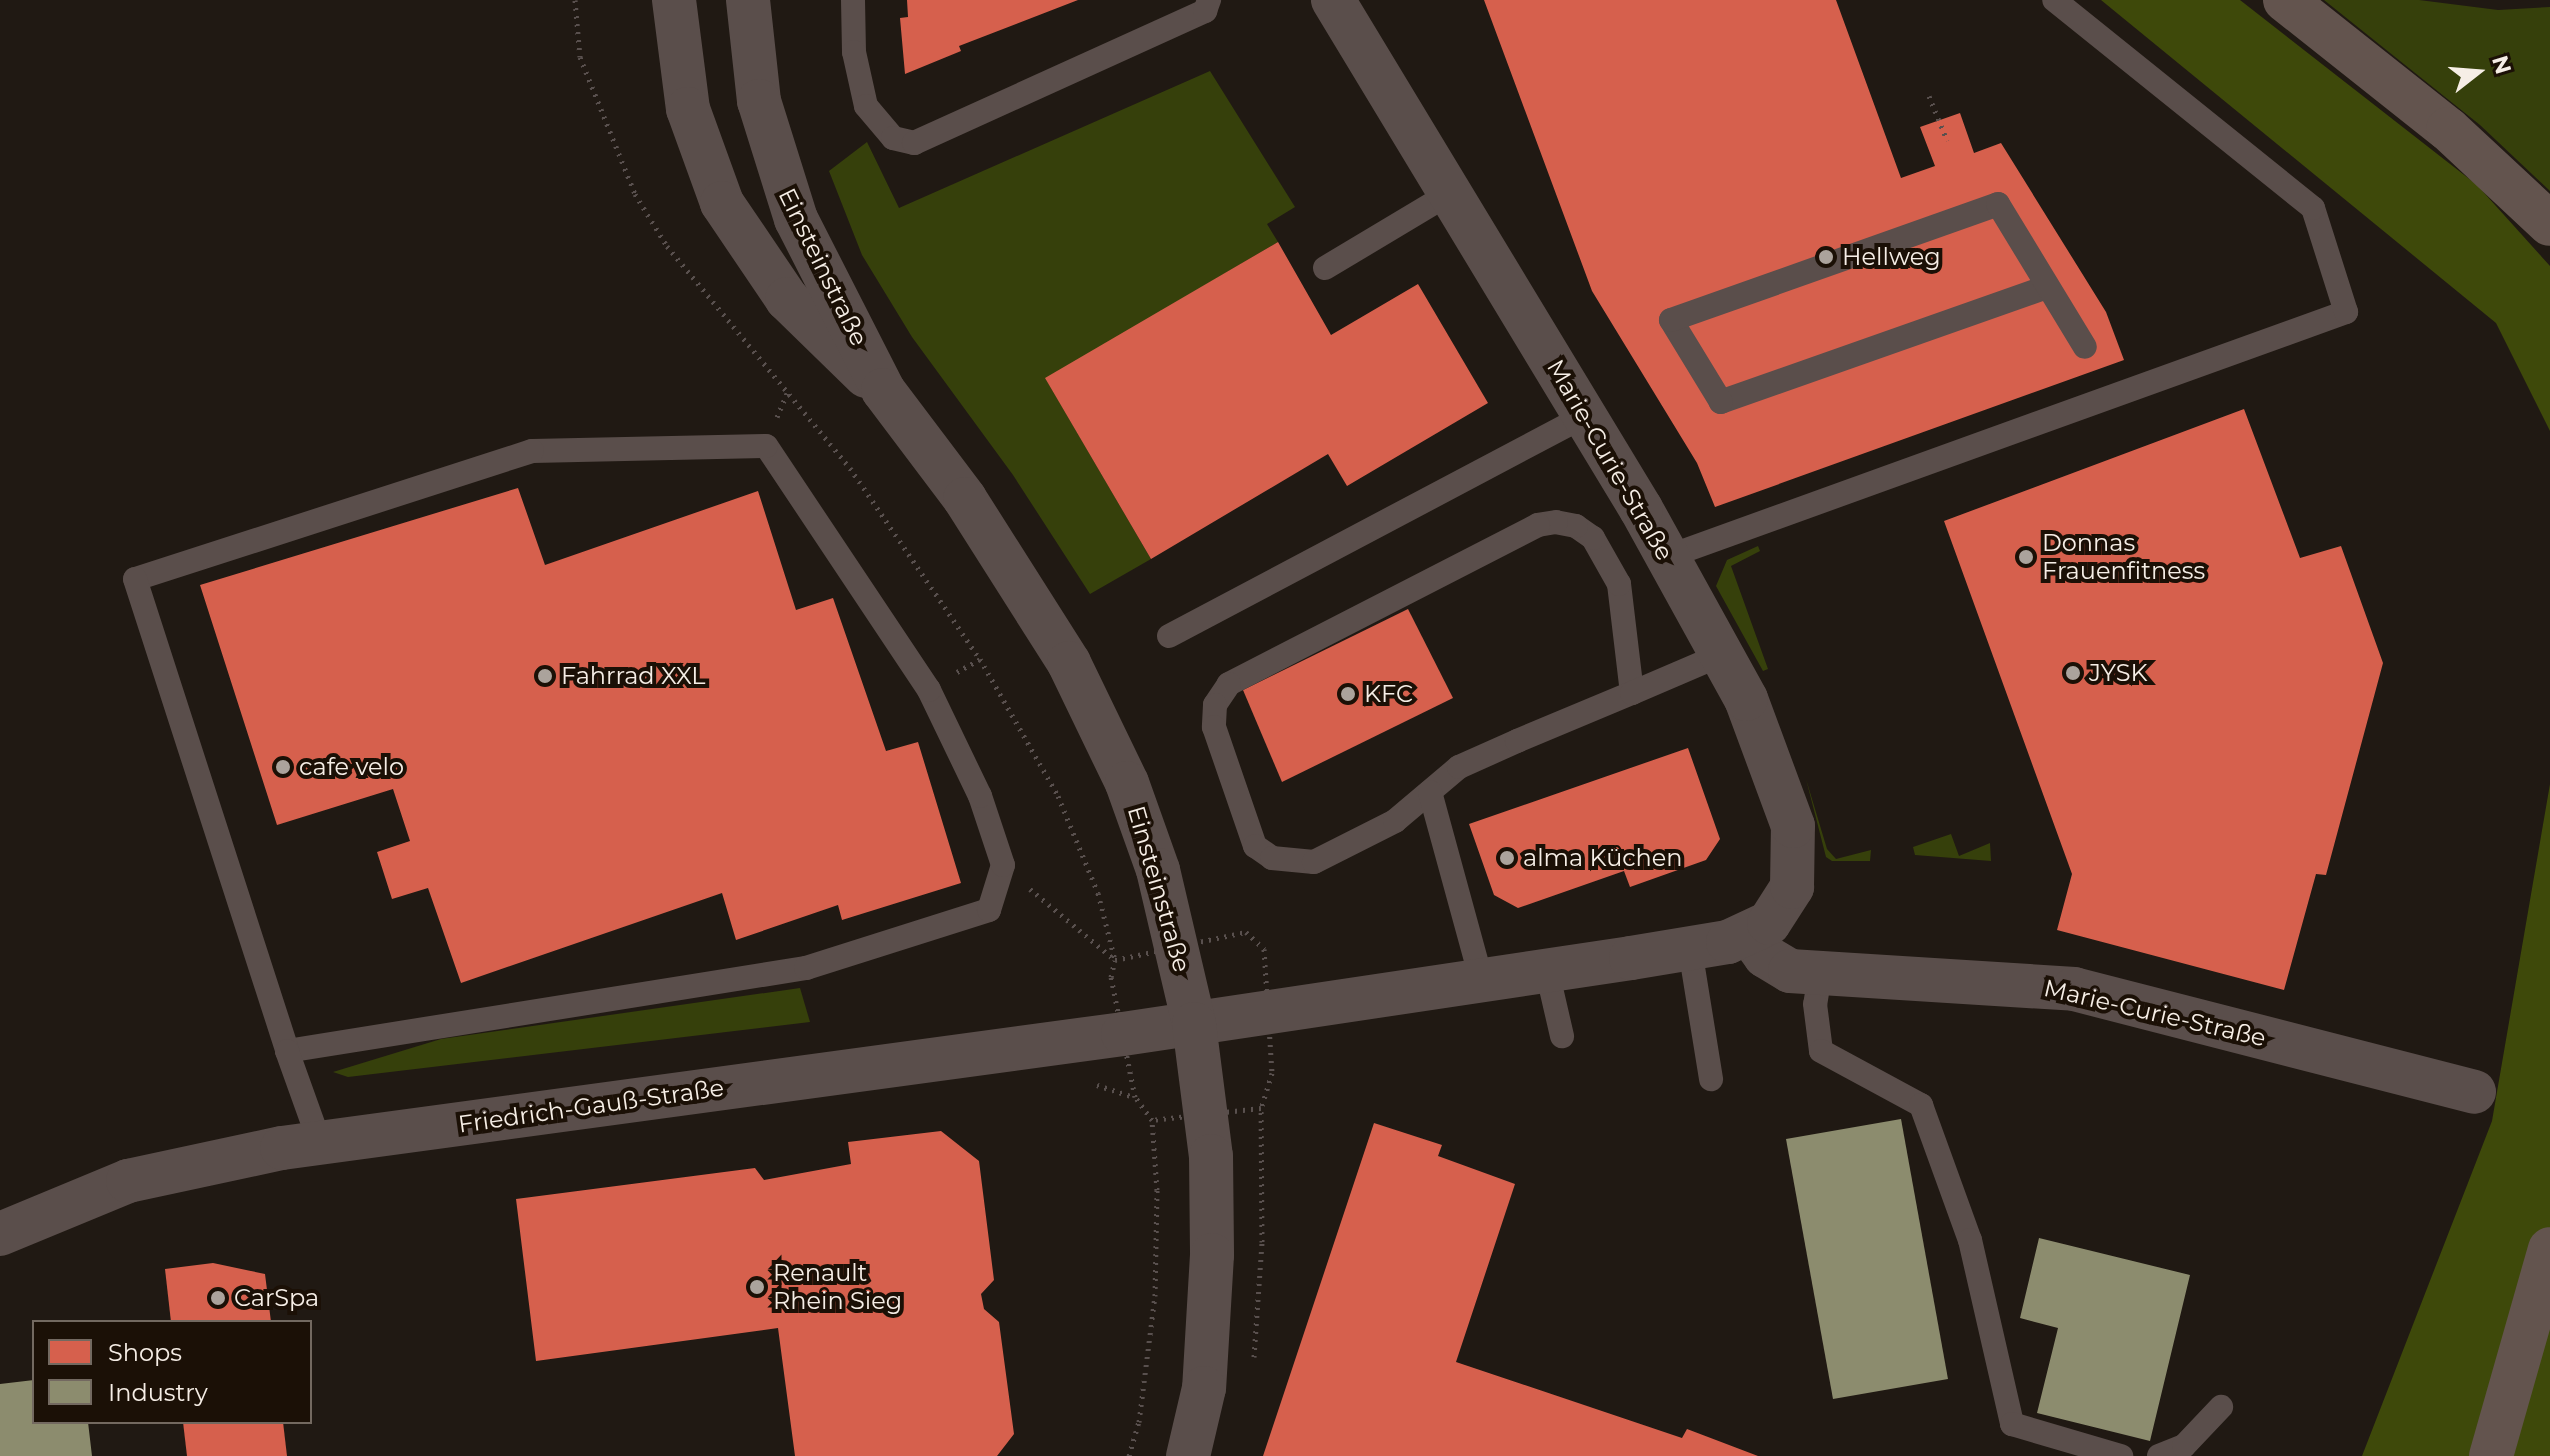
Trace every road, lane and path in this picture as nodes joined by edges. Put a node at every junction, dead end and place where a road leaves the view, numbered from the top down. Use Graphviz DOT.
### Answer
graph roads {
  1 [pos="575,0"];
  2 [pos="674,0"];
  3 [pos="748,0"];
  4 [pos="853,0"];
  5 [pos="1333,0"];
  6 [pos="2054,0"];
  7 [pos="2285,0"];
  8 [pos="1207,6"];
  9 [pos="1929,96"];
  10 [pos="1947,140"];
  11 [pos="1452,192"];
  12 [pos="2550,224"];
  13 [pos="1325,268"];
  14 [pos="2047,287"];
  15 [pos="2085,347"];
  16 [pos="883,390"];
  17 [pos="1584,416"];
  18 [pos="1667,557"];
  19 [pos="1169,636"];
  20 [pos="1723,654"];
  21 [pos="1632,693"];
  22 [pos="1430,792"];
  23 [pos="1003,865"];
  24 [pos="1750,935"];
  25 [pos="1690,949"];
  26 [pos="1547,971"];
  27 [pos="1820,974"];
  28 [pos="1481,979"];
  29 [pos="1194,1024"];
  30 [pos="1562,1036"];
  31 [pos="287,1051"];
  32 [pos="1711,1079"];
  33 [pos="2474,1092"];
  34 [pos="1152,1120"];
  35 [pos="320,1143"];
  36 [pos="0,1234"];
  37 [pos="2550,1249"];
  38 [pos="2221,1407"];
  39 [pos="1129,1456"];
  40 [pos="1188,1456"];
  41 [pos="2121,1456"];
  42 [pos="2159,1456"];
  43 [pos="2491,1456"];
  1 -- 23 [label="path"];
  2 -- 16 [label="street, Einsteinstraße"];
  3 -- 16 [label="street, Einsteinstraße"];
  4 -- 8 [label="lane"];
  5 -- 11 [label="street, Marie-Curie-Straße"];
  6 -- 18 [label="lane"];
  7 -- 12 [label="highway"];
  9 -- 10 [label="path"];
  11 -- 13 [label="lane"];
  11 -- 17 [label="street, Marie-Curie-Straße"];
  14 -- 14 [label="lane"];
  14 -- 15 [label="lane"];
  16 -- 29 [label="street, Einsteinstraße"];
  17 -- 18 [label="street, Marie-Curie-Straße"];
  17 -- 19 [label="lane"];
  18 -- 20 [label="street, Marie-Curie-Straße"];
  20 -- 21 [label="lane"];
  20 -- 24 [label="street, Marie-Curie-Straße"];
  21 -- 22 [label="lane"];
  21 -- 22 [label="lane"];
  22 -- 28 [label="lane"];
  23 -- 31 [label="lane"];
  23 -- 31 [label="lane"];
  24 -- 25 [label="street"];
  24 -- 27 [label="street, Marie-Curie-Straße"];
  25 -- 26 [label="street"];
  25 -- 32 [label="lane"];
  26 -- 28 [label="street"];
  26 -- 30 [label="lane"];
  27 -- 33 [label="street, Marie-Curie-Straße"];
  27 -- 41 [label="lane"];
  28 -- 29 [label="street"];
  29 -- 35 [label="street, Friedrich-Gauß-Straße"];
  29 -- 40 [label="street, Einsteinstraße"];
  31 -- 35 [label="lane"];
  34 -- 39 [label="path"];
  35 -- 36 [label="street, Friedrich-Gauß-Straße"];
  37 -- 43 [label="highway"];
  38 -- 42 [label="lane"];
}
